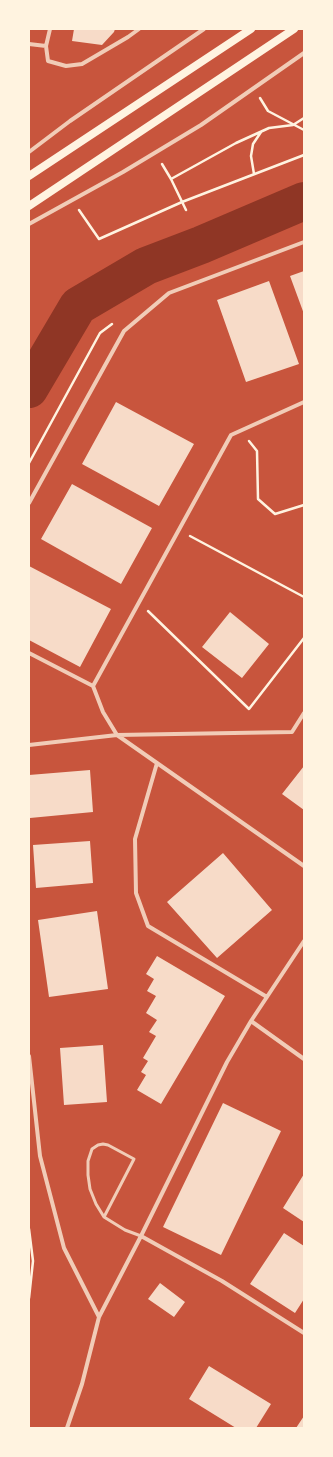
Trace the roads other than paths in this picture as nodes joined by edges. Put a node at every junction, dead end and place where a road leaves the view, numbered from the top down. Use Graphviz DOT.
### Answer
graph roads {
  1 [pos="50,29"];
  2 [pos="139,29"];
  3 [pos="204,29"];
  4 [pos="251,29"];
  5 [pos="294,29"];
  6 [pos="29,44"];
  7 [pos="46,46"];
  8 [pos="304,53"];
  9 [pos="29,152"];
  10 [pos="29,176"];
  11 [pos="29,206"];
  12 [pos="29,224"];
  13 [pos="304,242"];
  14 [pos="304,402"];
  15 [pos="29,503"];
  16 [pos="29,654"];
  17 [pos="93,686"];
  18 [pos="304,713"];
  19 [pos="117,735"];
  20 [pos="29,745"];
  21 [pos="157,763"];
  22 [pos="304,866"];
  23 [pos="304,941"];
  24 [pos="267,997"];
  25 [pos="251,1021"];
  26 [pos="29,1056"];
  27 [pos="304,1059"];
  28 [pos="104,1217"];
  29 [pos="141,1236"];
  30 [pos="99,1317"];
  31 [pos="304,1333"];
  32 [pos="67,1428"];
  1 -- 7 [label="street"];
  2 -- 7 [label="street"];
  3 -- 9 [label="street"];
  4 -- 10 [label="main road"];
  5 -- 11 [label="main road"];
  6 -- 7 [label="street"];
  8 -- 12 [label="street"];
  13 -- 15 [label="street"];
  14 -- 17 [label="street"];
  16 -- 17 [label="street"];
  17 -- 19 [label="street"];
  18 -- 19 [label="street"];
  19 -- 20 [label="street"];
  19 -- 21 [label="street"];
  21 -- 22 [label="street"];
  21 -- 24 [label="street"];
  23 -- 24 [label="street"];
  24 -- 25 [label="street"];
  25 -- 27 [label="street"];
  25 -- 29 [label="street"];
  26 -- 30 [label="street"];
  28 -- 28 [label="lane"];
  28 -- 29 [label="lane"];
  29 -- 30 [label="street"];
  29 -- 31 [label="street"];
  30 -- 32 [label="street"];
}
